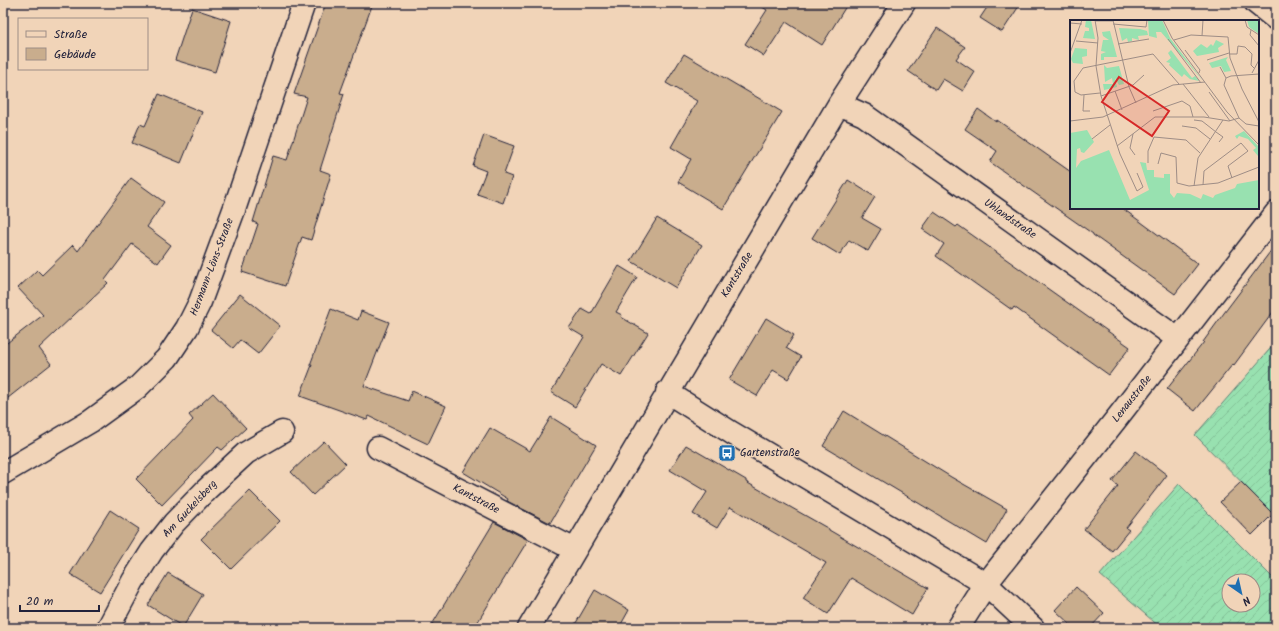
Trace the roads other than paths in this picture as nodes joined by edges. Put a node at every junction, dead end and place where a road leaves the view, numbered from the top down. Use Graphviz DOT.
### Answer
graph roads {
  1 [pos="304,3"];
  2 [pos="904,3"];
  3 [pos="1256,3"];
  4 [pos="1276,19"];
  5 [pos="838,104"];
  6 [pos="1276,213"];
  7 [pos="1178,339"];
  8 [pos="667,392"];
  9 [pos="282,432"];
  10 [pos="378,448"];
  11 [pos="3,473"];
  12 [pos="574,550"];
  13 [pos="986,584"];
  14 [pos="108,628"];
  15 [pos="529,628"];
  16 [pos="958,628"];
  17 [pos="1034,628"];
  1 -- 11 [label="street, Hermann-Löns-Straße"];
  2 -- 5 [label="street, Kantstraße"];
  3 -- 4 [label="street"];
  5 -- 7 [label="street, Uhlandstraße"];
  5 -- 8 [label="street, Kantstraße"];
  6 -- 7 [label="street, Lenaustraße"];
  7 -- 13 [label="street, Lenaustraße"];
  8 -- 12 [label="street, Kantstraße"];
  8 -- 13 [label="street"];
  9 -- 14 [label="street, Am Guckelsberg"];
  10 -- 12 [label="street, Kantstraße"];
  12 -- 15 [label="street, Kantstraße"];
  13 -- 16 [label="street, Lenaustraße"];
  13 -- 17 [label="street"];
}
